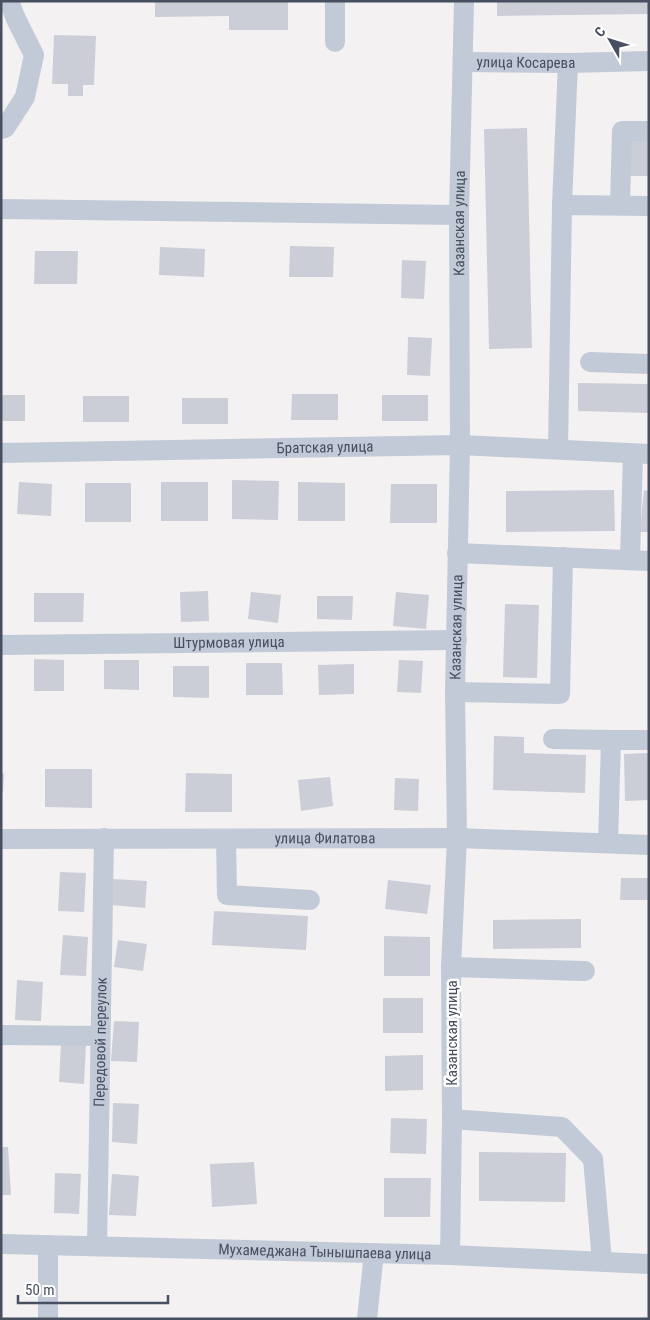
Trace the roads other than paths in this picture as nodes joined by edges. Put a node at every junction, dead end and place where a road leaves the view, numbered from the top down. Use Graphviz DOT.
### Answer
graph roads {
  1 [pos="10,1"];
  2 [pos="335,1"];
  3 [pos="464,1"];
  4 [pos="334,42"];
  5 [pos="649,61"];
  6 [pos="464,62"];
  7 [pos="568,63"];
  8 [pos="1,130"];
  9 [pos="649,131"];
  10 [pos="620,204"];
  11 [pos="562,206"];
  12 [pos="649,206"];
  13 [pos="1,209"];
  14 [pos="459,215"];
  15 [pos="590,362"];
  16 [pos="649,364"];
  17 [pos="460,445"];
  18 [pos="558,449"];
  19 [pos="1,453"];
  20 [pos="641,454"];
  21 [pos="457,553"];
  22 [pos="563,557"];
  23 [pos="639,560"];
  24 [pos="456,640"];
  25 [pos="1,645"];
  26 [pos="455,692"];
  27 [pos="553,739"];
  28 [pos="611,740"];
  29 [pos="649,740"];
  30 [pos="104,838"];
  31 [pos="457,838"];
  32 [pos="1,839"];
  33 [pos="226,839"];
  34 [pos="608,843"];
  35 [pos="649,845"];
  36 [pos="310,900"];
  37 [pos="451,968"];
  38 [pos="585,971"];
  39 [pos="1,1035"];
  40 [pos="99,1036"];
  41 [pos="452,1119"];
  42 [pos="1,1244"];
  43 [pos="48,1244"];
  44 [pos="97,1246"];
  45 [pos="374,1253"];
  46 [pos="450,1255"];
  47 [pos="602,1261"];
  48 [pos="649,1264"];
  49 [pos="48,1319"];
  50 [pos="367,1319"];
  1 -- 8 [label="street"];
  2 -- 4 [label="street"];
  3 -- 6 [label="street, Казанская улица"];
  5 -- 7 [label="street, улица Косарева"];
  6 -- 7 [label="street, улица Косарева"];
  6 -- 14 [label="street, Казанская улица"];
  7 -- 11 [label="street"];
  9 -- 10 [label="street"];
  10 -- 11 [label="street"];
  10 -- 12 [label="street"];
  11 -- 18 [label="street"];
  13 -- 14 [label="street"];
  14 -- 17 [label="street, Казанская улица"];
  15 -- 16 [label="street"];
  17 -- 18 [label="street, Братская улица"];
  17 -- 19 [label="street, Братская улица"];
  17 -- 21 [label="street, Казанская улица"];
  18 -- 20 [label="street, Братская улица"];
  20 -- 23 [label="street"];
  21 -- 22 [label="street"];
  21 -- 24 [label="street, Казанская улица"];
  22 -- 23 [label="street"];
  22 -- 26 [label="street"];
  24 -- 25 [label="street, Штурмовая улица"];
  24 -- 26 [label="street, Казанская улица"];
  26 -- 31 [label="street, Казанская улица"];
  27 -- 28 [label="street"];
  28 -- 29 [label="street"];
  28 -- 34 [label="street"];
  30 -- 32 [label="street, улица Филатова"];
  30 -- 33 [label="street, улица Филатова"];
  30 -- 40 [label="street, Передовой переулок"];
  31 -- 33 [label="street, улица Филатова"];
  31 -- 34 [label="street, улица Филатова"];
  31 -- 37 [label="street, Казанская улица"];
  33 -- 36 [label="street"];
  34 -- 35 [label="street, улица Филатова"];
  37 -- 38 [label="street"];
  37 -- 41 [label="street, Казанская улица"];
  39 -- 40 [label="street"];
  40 -- 44 [label="street, Передовой переулок"];
  41 -- 46 [label="street, Казанская улица"];
  41 -- 47 [label="street"];
  42 -- 43 [label="street, Мухамеджана Тынышпаева улица"];
  43 -- 44 [label="street, Мухамеджана Тынышпаева улица"];
  43 -- 49 [label="street"];
  44 -- 45 [label="street, Мухамеджана Тынышпаева улица"];
  45 -- 46 [label="street, Мухамеджана Тынышпаева улица"];
  45 -- 50 [label="street"];
  46 -- 47 [label="street, Мухамеджана Тынышпаева улица"];
  47 -- 48 [label="street, Мухамеджана Тынышпаева улица"];
}
